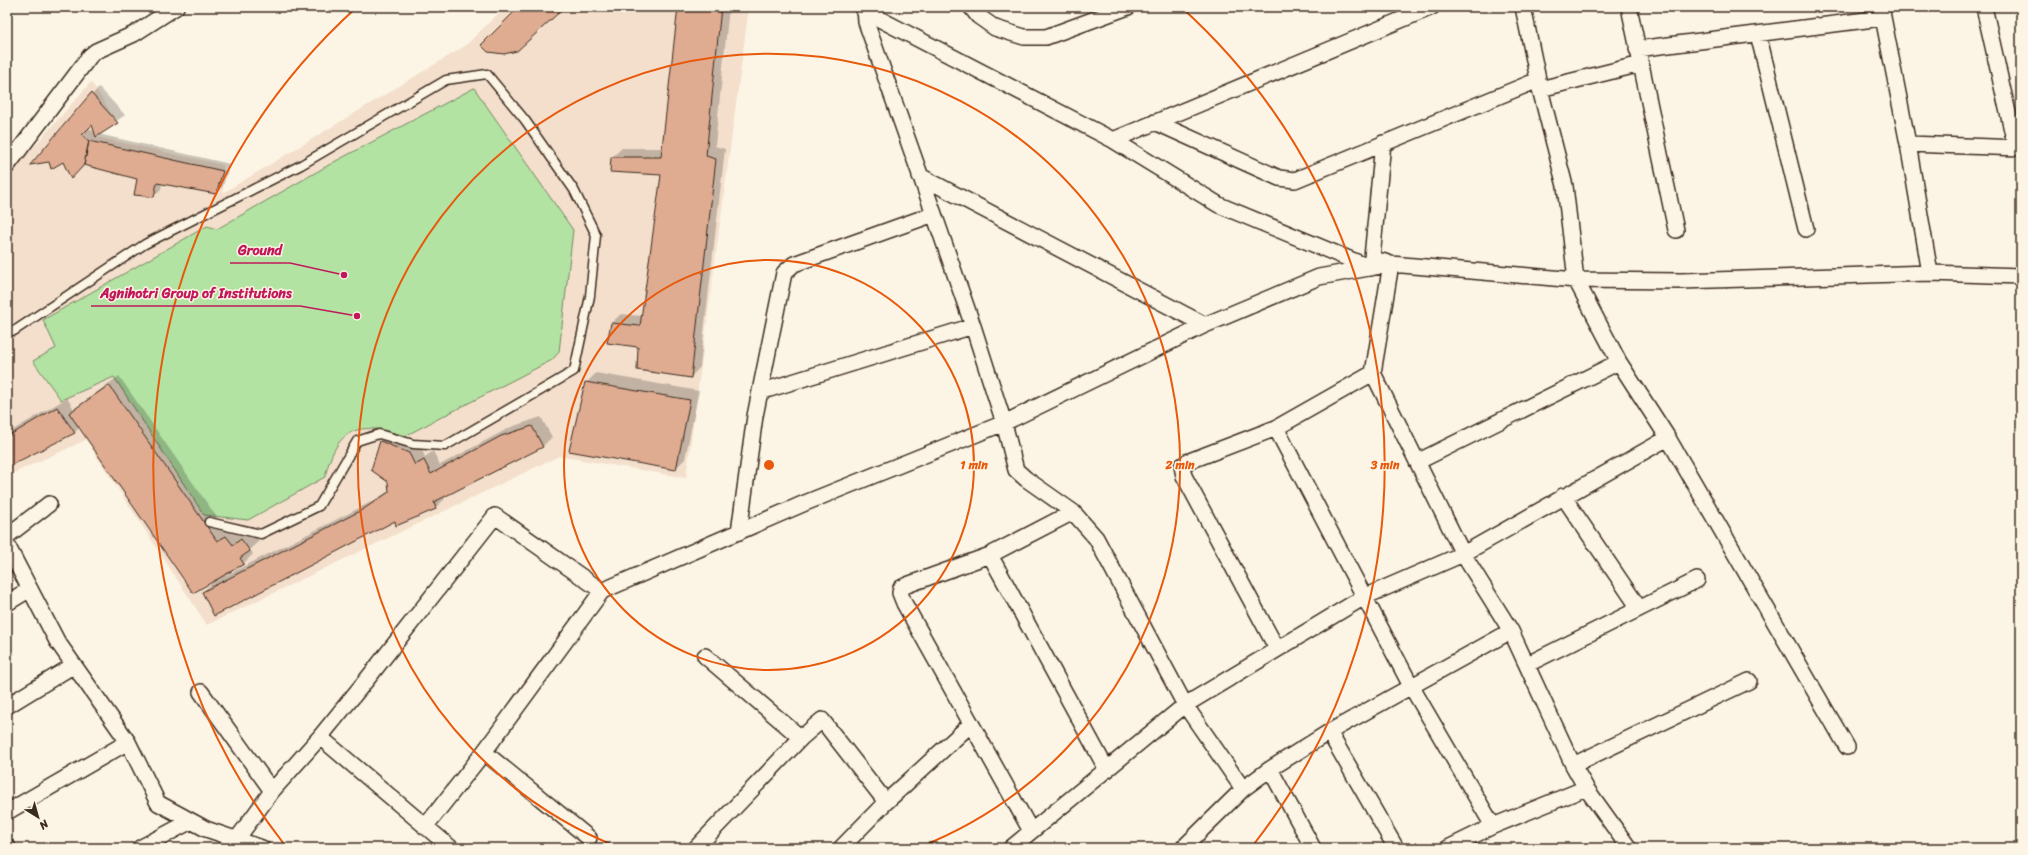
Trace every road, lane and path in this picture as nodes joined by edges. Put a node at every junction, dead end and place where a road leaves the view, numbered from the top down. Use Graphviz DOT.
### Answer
graph roads {
  1 [pos="971,7"];
  2 [pos="1128,7"];
  3 [pos="1432,7"];
  4 [pos="1523,7"];
  5 [pos="1629,7"];
  6 [pos="1984,7"];
  7 [pos="170,9"];
  8 [pos="865,9"];
  9 [pos="1882,13"];
  10 [pos="1758,34"];
  11 [pos="1638,49"];
  12 [pos="1641,64"];
  13 [pos="1539,85"];
  14 [pos="1152,124"];
  15 [pos="1117,138"];
  16 [pos="1383,143"];
  17 [pos="1908,144"];
  18 [pos="2018,148"];
  19 [pos="7,166"];
  20 [pos="920,176"];
  21 [pos="934,214"];
  22 [pos="1806,229"];
  23 [pos="1676,230"];
  24 [pos="1372,258"];
  25 [pos="1391,264"];
  26 [pos="1930,273"];
  27 [pos="2021,276"];
  28 [pos="1576,280"];
  29 [pos="1205,325"];
  30 [pos="973,326"];
  31 [pos="7,330"];
  32 [pos="1619,362"];
  33 [pos="1373,373"];
  34 [pos="760,392"];
  35 [pos="1004,423"];
  36 [pos="1276,428"];
  37 [pos="1668,438"];
  38 [pos="1417,462"];
  39 [pos="1563,496"];
  40 [pos="49,504"];
  41 [pos="1073,512"];
  42 [pos="209,522"];
  43 [pos="739,532"];
  44 [pos="7,536"];
  45 [pos="7,545"];
  46 [pos="1463,554"];
  47 [pos="990,555"];
  48 [pos="1697,580"];
  49 [pos="30,589"];
  50 [pos="602,591"];
  51 [pos="1364,597"];
  52 [pos="7,603"];
  53 [pos="1639,608"];
  54 [pos="1511,631"];
  55 [pos="1277,649"];
  56 [pos="705,656"];
  57 [pos="1528,664"];
  58 [pos="74,665"];
  59 [pos="1749,681"];
  60 [pos="1411,686"];
  61 [pos="201,692"];
  62 [pos="1185,705"];
  63 [pos="7,706"];
  64 [pos="971,724"];
  65 [pos="1329,732"];
  66 [pos="320,737"];
  67 [pos="801,738"];
  68 [pos="128,742"];
  69 [pos="1848,747"];
  70 [pos="484,752"];
  71 [pos="1573,765"];
  72 [pos="1270,769"];
  73 [pos="1107,770"];
  74 [pos="1586,788"];
  75 [pos="1243,789"];
  76 [pos="272,790"];
  77 [pos="886,802"];
  78 [pos="7,812"];
  79 [pos="191,821"];
  80 [pos="1493,826"];
  81 [pos="425,827"];
  82 [pos="1031,831"];
  83 [pos="589,838"];
  84 [pos="237,839"];
  85 [pos="1191,845"];
  86 [pos="140,848"];
  87 [pos="262,848"];
  88 [pos="451,848"];
  89 [pos="696,848"];
  90 [pos="841,848"];
  91 [pos="1011,848"];
  92 [pos="1313,848"];
  93 [pos="1396,848"];
  94 [pos="1448,848"];
  95 [pos="1629,848"];
  1 -- 2 [label="street"];
  3 -- 14 [label="street"];
  4 -- 13 [label="street"];
  5 -- 11 [label="street"];
  6 -- 18 [label="street"];
  7 -- 19 [label="street"];
  8 -- 15 [label="street"];
  8 -- 20 [label="street"];
  9 -- 10 [label="street"];
  9 -- 17 [label="street"];
  10 -- 11 [label="street"];
  10 -- 22 [label="street"];
  11 -- 12 [label="street"];
  12 -- 13 [label="street"];
  12 -- 23 [label="street"];
  13 -- 16 [label="street"];
  13 -- 28 [label="street"];
  14 -- 15 [label="street"];
  14 -- 16 [label="street"];
  15 -- 24 [label="street"];
  16 -- 24 [label="street"];
  17 -- 18 [label="street"];
  17 -- 26 [label="street"];
  20 -- 21 [label="street"];
  20 -- 29 [label="street"];
  21 -- 30 [label="street"];
  21 -- 34 [label="street"];
  24 -- 25 [label="street"];
  24 -- 29 [label="street"];
  25 -- 28 [label="street"];
  25 -- 33 [label="street"];
  26 -- 27 [label="street"];
  26 -- 28 [label="street"];
  28 -- 32 [label="street"];
  29 -- 35 [label="street"];
  30 -- 34 [label="street"];
  30 -- 35 [label="street"];
  31 -- 42 [label="lane"];
  32 -- 37 [label="street"];
  32 -- 38 [label="street"];
  33 -- 36 [label="street"];
  33 -- 38 [label="street"];
  34 -- 43 [label="street"];
  35 -- 41 [label="street"];
  35 -- 43 [label="street"];
  36 -- 51 [label="street"];
  36 -- 55 [label="street"];
  37 -- 39 [label="street"];
  37 -- 69 [label="street"];
  38 -- 46 [label="street"];
  39 -- 46 [label="street"];
  39 -- 53 [label="street"];
  40 -- 44 [label="street"];
  41 -- 47 [label="street"];
  41 -- 62 [label="street"];
  43 -- 50 [label="street"];
  45 -- 49 [label="street"];
  46 -- 51 [label="street"];
  46 -- 54 [label="street"];
  47 -- 64 [label="street"];
  47 -- 73 [label="street"];
  48 -- 53 [label="street"];
  49 -- 52 [label="street"];
  49 -- 58 [label="street"];
  50 -- 66 [label="street"];
  50 -- 70 [label="street"];
  51 -- 55 [label="street"];
  51 -- 60 [label="street"];
  53 -- 57 [label="street"];
  54 -- 57 [label="street"];
  54 -- 60 [label="street"];
  55 -- 62 [label="street"];
  56 -- 67 [label="street"];
  57 -- 71 [label="street"];
  58 -- 63 [label="street"];
  58 -- 68 [label="street"];
  59 -- 71 [label="street"];
  60 -- 65 [label="street"];
  60 -- 80 [label="street"];
  61 -- 76 [label="street"];
  62 -- 73 [label="street"];
  62 -- 75 [label="street"];
  64 -- 77 [label="street"];
  64 -- 82 [label="street"];
  65 -- 72 [label="street"];
  65 -- 93 [label="street"];
  66 -- 76 [label="street"];
  66 -- 81 [label="street"];
  67 -- 77 [label="street"];
  67 -- 89 [label="street"];
  68 -- 78 [label="street"];
  68 -- 79 [label="street"];
  70 -- 81 [label="street"];
  70 -- 83 [label="street"];
  71 -- 74 [label="street"];
  72 -- 75 [label="street"];
  72 -- 92 [label="street"];
  73 -- 82 [label="street"];
  74 -- 80 [label="street"];
  74 -- 95 [label="street"];
  75 -- 85 [label="street"];
  76 -- 84 [label="street"];
  77 -- 90 [label="street"];
  79 -- 84 [label="street"];
  79 -- 86 [label="street"];
  80 -- 94 [label="street"];
  81 -- 88 [label="street"];
  82 -- 91 [label="street"];
  84 -- 87 [label="street"];
}
